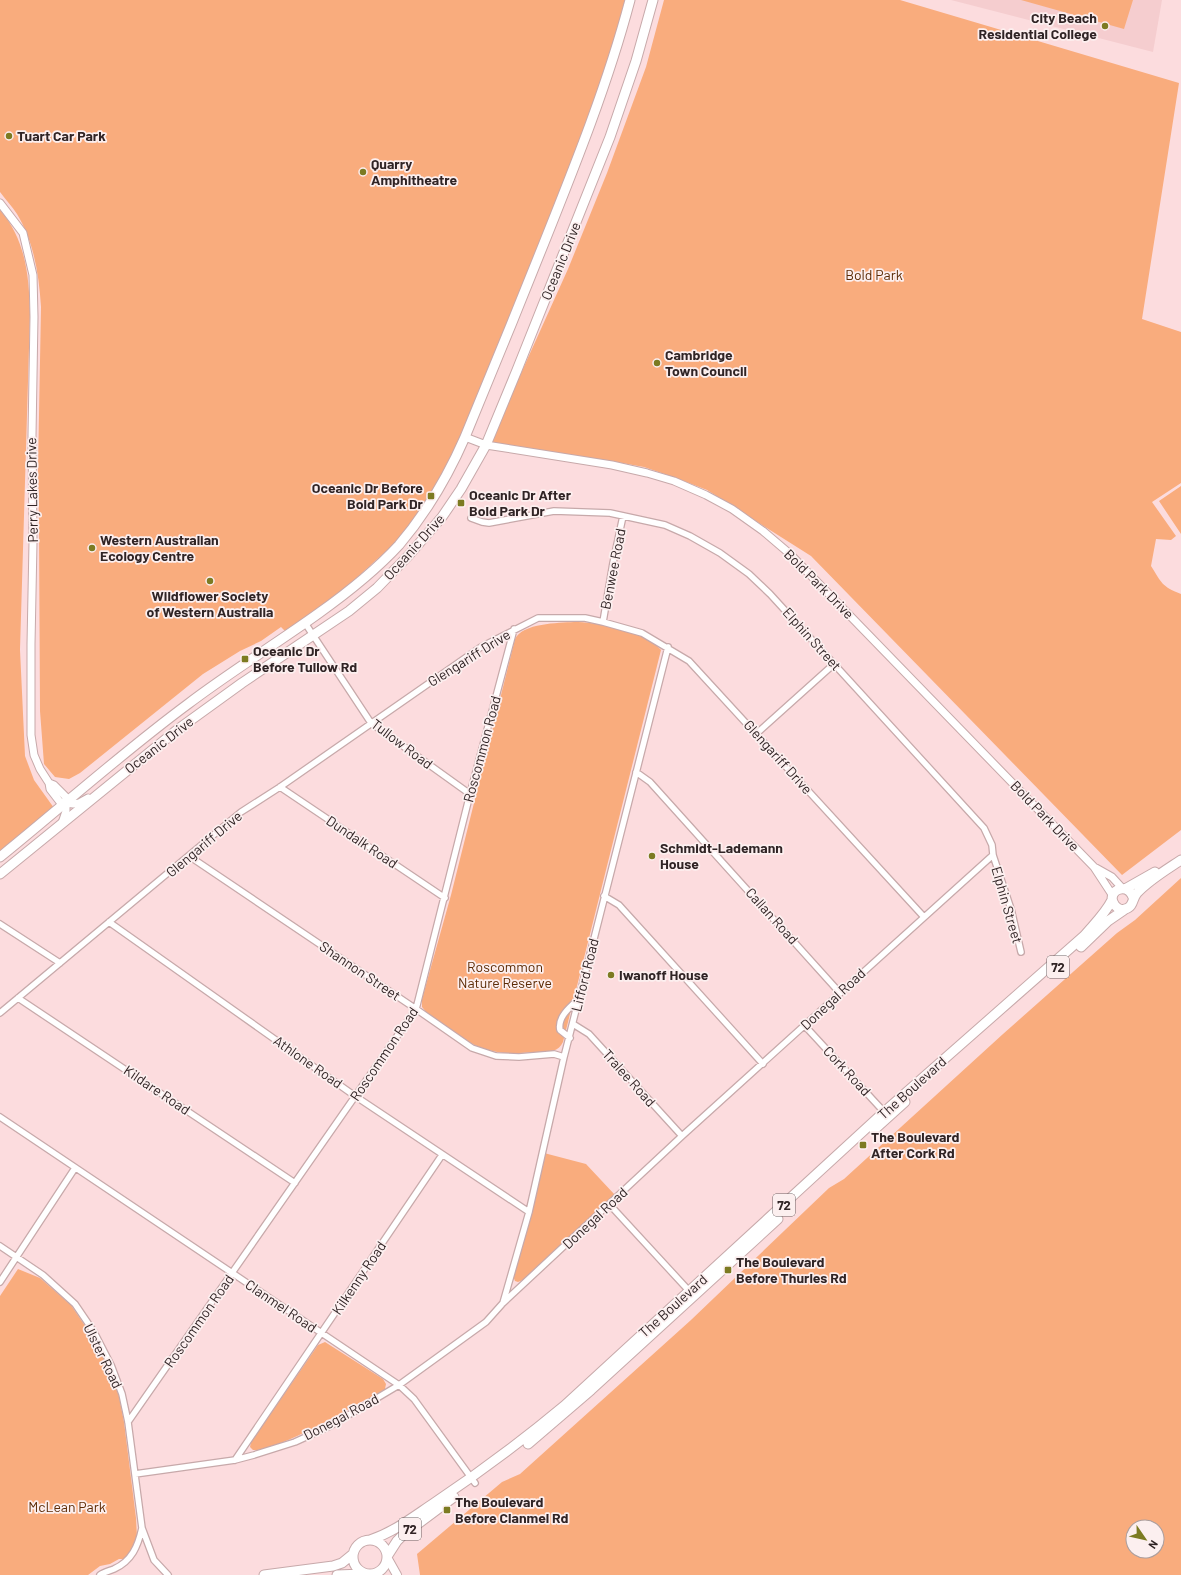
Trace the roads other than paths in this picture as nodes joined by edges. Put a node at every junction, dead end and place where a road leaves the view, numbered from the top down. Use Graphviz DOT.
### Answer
graph roads {
  1 [pos="630,0"];
  2 [pos="653,0"];
  3 [pos="0,203"];
  4 [pos="465,437"];
  5 [pos="486,445"];
  6 [pos="623,516"];
  7 [pos="471,518"];
  8 [pos="603,622"];
  9 [pos="305,623"];
  10 [pos="514,629"];
  11 [pos="314,635"];
  12 [pos="668,647"];
  13 [pos="834,664"];
  14 [pos="371,723"];
  15 [pos="756,734"];
  16 [pos="636,772"];
  17 [pos="280,787"];
  18 [pos="101,792"];
  19 [pos="470,794"];
  20 [pos="65,804"];
  21 [pos="62,824"];
  22 [pos="1181,853"];
  23 [pos="993,855"];
  24 [pos="189,856"];
  25 [pos="0,857"];
  26 [pos="1181,860"];
  27 [pos="1094,867"];
  28 [pos="0,874"];
  29 [pos="1124,889"];
  30 [pos="604,896"];
  31 [pos="1133,897"];
  32 [pos="445,898"];
  33 [pos="1113,898"];
  34 [pos="1124,910"];
  35 [pos="924,917"];
  36 [pos="109,922"];
  37 [pos="0,924"];
  38 [pos="1021,952"];
  39 [pos="60,963"];
  40 [pos="840,992"];
  41 [pos="18,998"];
  42 [pos="580,998"];
  43 [pos="416,1008"];
  44 [pos="0,1013"];
  45 [pos="573,1024"];
  46 [pos="805,1026"];
  47 [pos="570,1038"];
  48 [pos="564,1057"];
  49 [pos="763,1064"];
  50 [pos="355,1096"];
  51 [pos="887,1115"];
  52 [pos="0,1117"];
  53 [pos="682,1136"];
  54 [pos="442,1155"];
  55 [pos="75,1168"];
  56 [pos="295,1183"];
  57 [pos="610,1205"];
  58 [pos="529,1212"];
  59 [pos="0,1246"];
  60 [pos="16,1256"];
  61 [pos="233,1273"];
  62 [pos="0,1282"];
  63 [pos="691,1294"];
  64 [pos="503,1303"];
  65 [pos="321,1333"];
  66 [pos="399,1385"];
  67 [pos="128,1422"];
  68 [pos="235,1460"];
  69 [pos="136,1474"];
  70 [pos="473,1480"];
  71 [pos="142,1528"];
  72 [pos="370,1540"];
  73 [pos="353,1554"];
  74 [pos="388,1557"];
  75 [pos="364,1574"];
  76 [pos="100,1575"];
  77 [pos="168,1575"];
  78 [pos="264,1575"];
  79 [pos="337,1575"];
  80 [pos="375,1575"];
  81 [pos="397,1575"];
  1 -- 4 [label="main road, Oceanic Drive"];
  2 -- 5 [label="main road, Oceanic Drive"];
  3 -- 20 [label="street, Perry Lakes Drive"];
  4 -- 5 [label="street, Bold Park Drive"];
  4 -- 9 [label="main road, Oceanic Drive"];
  5 -- 11 [label="main road, Oceanic Drive"];
  5 -- 27 [label="street, Bold Park Drive"];
  6 -- 7 [label="street, Elphin Street"];
  6 -- 8 [label="street, Benwee Road"];
  6 -- 13 [label="street, Elphin Street"];
  8 -- 10 [label="street, Glengariff Drive"];
  8 -- 12 [label="street, Glengariff Drive"];
  9 -- 11 [label="street, Tullow Road"];
  9 -- 20 [label="main road, Oceanic Drive"];
  10 -- 14 [label="street, Glengariff Drive"];
  10 -- 19 [label="street, Roscommon Road"];
  11 -- 14 [label="street, Tullow Road"];
  11 -- 18 [label="main road, Oceanic Drive"];
  12 -- 15 [label="street, Glengariff Drive"];
  12 -- 16 [label="street, Lifford Road"];
  13 -- 15 [label="street"];
  13 -- 23 [label="street, Elphin Street"];
  14 -- 17 [label="street, Glengariff Drive"];
  14 -- 19 [label="street, Tullow Road"];
  15 -- 35 [label="street, Glengariff Drive"];
  16 -- 30 [label="street, Lifford Road"];
  16 -- 40 [label="street, Callan Road"];
  17 -- 24 [label="street, Glengariff Drive"];
  17 -- 32 [label="street, Dundalk Road"];
  18 -- 20 [label="street"];
  18 -- 21 [label="main road, Oceanic Drive"];
  19 -- 32 [label="street, Roscommon Road"];
  20 -- 21 [label="street"];
  20 -- 25 [label="main road, Oceanic Drive"];
  21 -- 28 [label="main road, Oceanic Drive"];
  22 -- 29 [label="main road, The Boulevard / 72"];
  23 -- 35 [label="street, Donegal Road"];
  23 -- 38 [label="street, Elphin Street"];
  24 -- 36 [label="street, Glengariff Drive"];
  24 -- 43 [label="street, Shannon Street"];
  26 -- 31 [label="main road, The Boulevard / 72"];
  27 -- 29 [label="street, Bold Park Drive"];
  27 -- 33 [label="street, Bold Park Drive"];
  29 -- 31 [label="main road"];
  29 -- 33 [label="main road, The Boulevard / 72"];
  30 -- 42 [label="street, Lifford Road"];
  30 -- 49 [label="street"];
  31 -- 34 [label="main road, The Boulevard / 72"];
  32 -- 43 [label="street, Roscommon Road"];
  33 -- 34 [label="main road"];
  33 -- 51 [label="main road, The Boulevard / 72"];
  34 -- 51 [label="main road, The Boulevard / 72"];
  35 -- 40 [label="street, Donegal Road"];
  36 -- 39 [label="street, Glengariff Drive"];
  36 -- 50 [label="street, Athlone Road"];
  37 -- 39 [label="street"];
  39 -- 41 [label="street, Glengariff Drive"];
  40 -- 46 [label="street, Donegal Road"];
  41 -- 44 [label="street, Glengariff Drive"];
  41 -- 56 [label="street, Kildare Road"];
  42 -- 45 [label="street, Lifford Road"];
  42 -- 47 [label="street"];
  43 -- 48 [label="street, Shannon Street"];
  43 -- 50 [label="street, Roscommon Road"];
  45 -- 47 [label="street, Lifford Road"];
  45 -- 53 [label="street, Tralee Road"];
  46 -- 49 [label="street, Donegal Road"];
  46 -- 51 [label="street, Cork Road"];
  47 -- 48 [label="street, Lifford Road"];
  48 -- 58 [label="street, Lifford Road"];
  49 -- 53 [label="street, Donegal Road"];
  50 -- 54 [label="street, Athlone Road"];
  50 -- 56 [label="street, Roscommon Road"];
  51 -- 63 [label="main road, The Boulevard / 72"];
  52 -- 55 [label="street, Clanmel Road"];
  53 -- 57 [label="street, Donegal Road"];
  54 -- 58 [label="street, Athlone Road"];
  54 -- 65 [label="street, Kilkenny Road"];
  55 -- 60 [label="street"];
  55 -- 61 [label="street, Clanmel Road"];
  56 -- 61 [label="street, Roscommon Road"];
  57 -- 63 [label="street"];
  57 -- 64 [label="street, Donegal Road"];
  58 -- 64 [label="street, Lifford Road"];
  59 -- 60 [label="street, Ulster Road"];
  60 -- 62 [label="street"];
  60 -- 67 [label="street, Ulster Road"];
  61 -- 65 [label="street, Clanmel Road"];
  61 -- 67 [label="street, Roscommon Road"];
  63 -- 70 [label="main road, The Boulevard / 72"];
  64 -- 66 [label="street, Donegal Road"];
  65 -- 66 [label="street, Clanmel Road"];
  65 -- 68 [label="street, Kilkenny Road"];
  66 -- 68 [label="street, Donegal Road"];
  66 -- 70 [label="street, Clanmel Road"];
  67 -- 69 [label="street, Ulster Road"];
  68 -- 69 [label="street, Donegal Road"];
  69 -- 71 [label="street, Ulster Road"];
  70 -- 72 [label="main road, The Boulevard / 72"];
  70 -- 74 [label="main road, The Boulevard / 72"];
  71 -- 76 [label="street, Ulster Road"];
  71 -- 77 [label="street, Ulster Road"];
  72 -- 73 [label="main road, 72"];
  72 -- 74 [label="main road, 72"];
  73 -- 75 [label="main road"];
  73 -- 78 [label="main road, 72"];
  74 -- 80 [label="main road, 72"];
  74 -- 81 [label="main road"];
  75 -- 79 [label="main road, 72"];
  75 -- 80 [label="main road, 72"];
}
